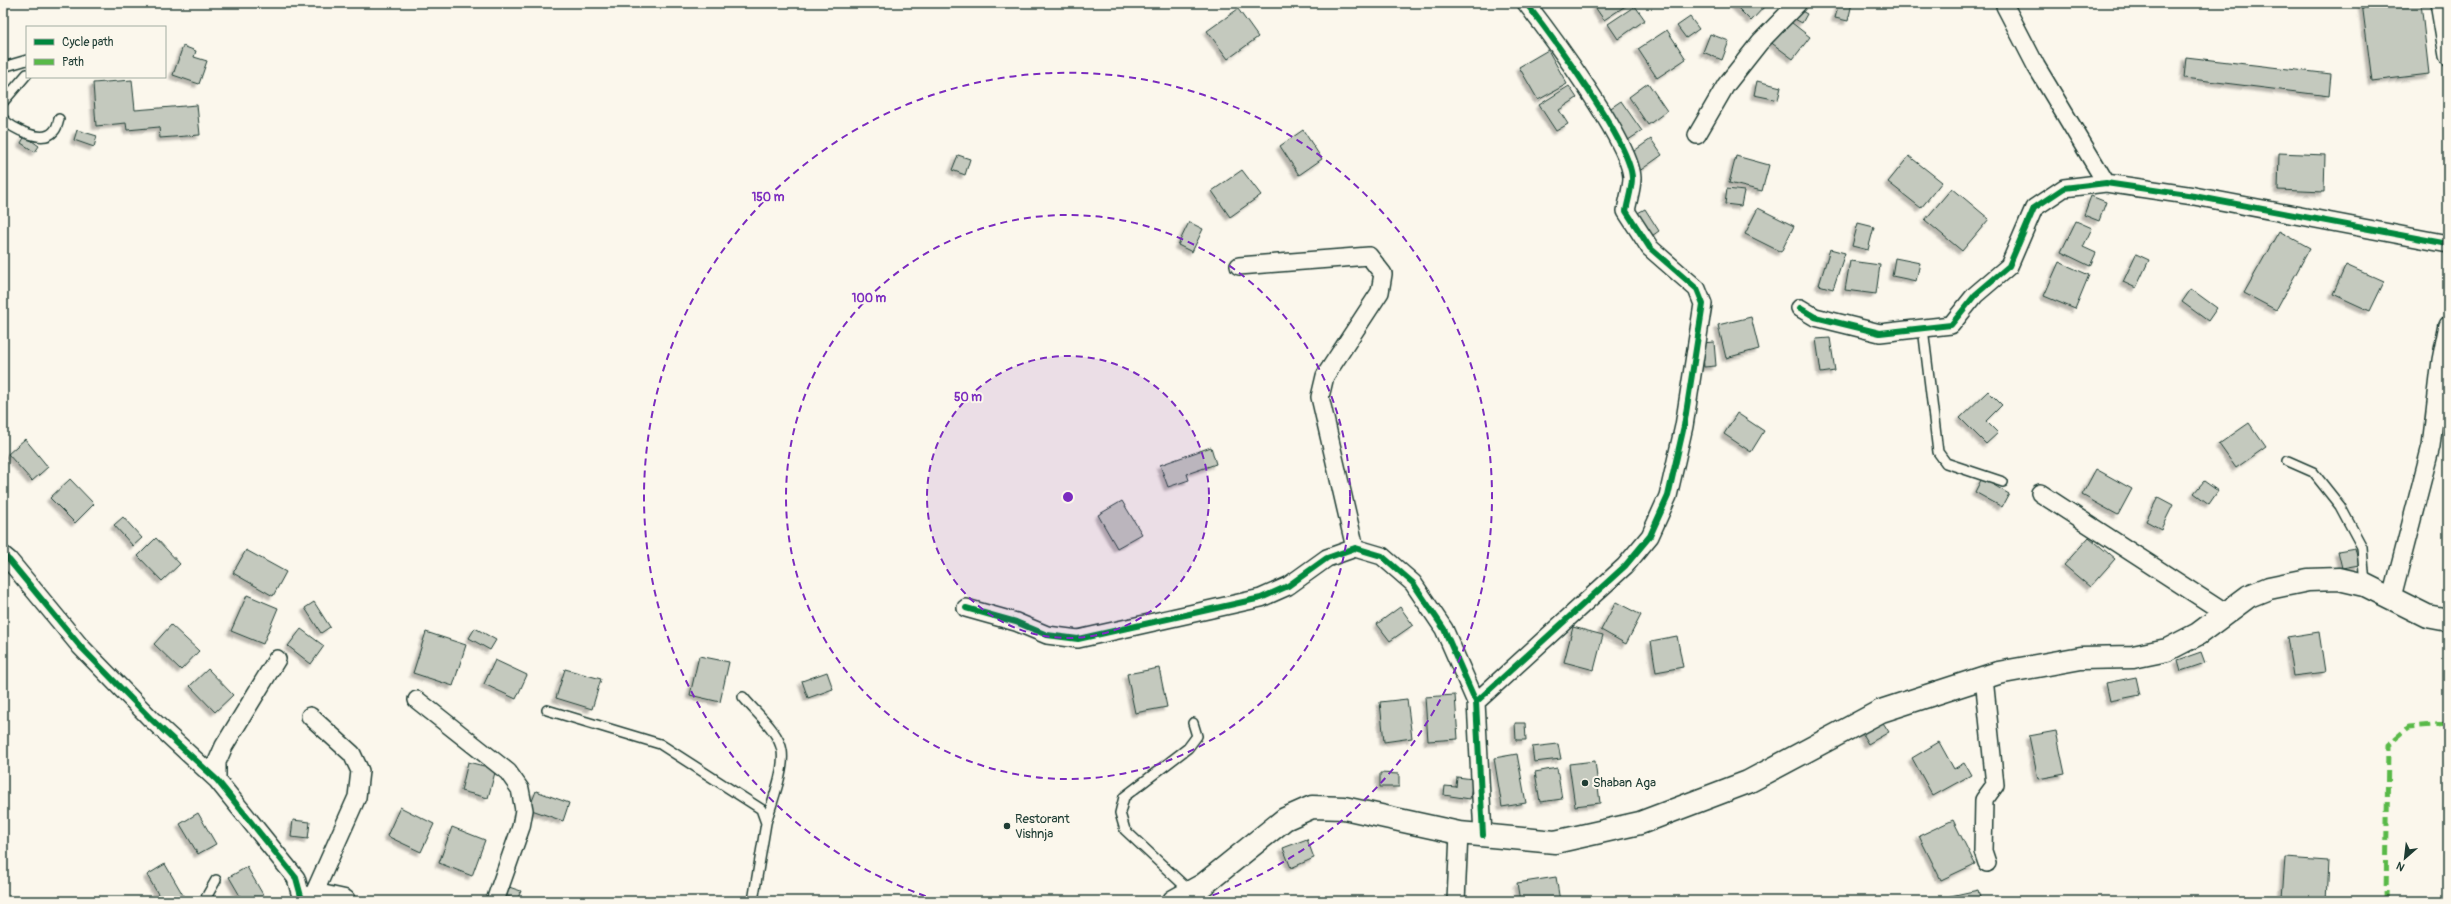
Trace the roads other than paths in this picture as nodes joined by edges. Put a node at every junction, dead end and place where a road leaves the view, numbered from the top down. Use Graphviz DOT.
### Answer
graph roads {
  1 [pos="1526,3"];
  2 [pos="1798,3"];
  3 [pos="2006,3"];
  4 [pos="2440,3"];
  5 [pos="2448,56"];
  6 [pos="26,60"];
  7 [pos="3,67"];
  8 [pos="26,75"];
  9 [pos="3,102"];
  10 [pos="3,119"];
  11 [pos="59,119"];
  12 [pos="1697,135"];
  13 [pos="2106,183"];
  14 [pos="2448,244"];
  15 [pos="1239,266"];
  16 [pos="1800,308"];
  17 [pos="2448,325"];
  18 [pos="1924,328"];
  19 [pos="2288,461"];
  20 [pos="2003,482"];
  21 [pos="2040,493"];
  22 [pos="1354,548"];
  23 [pos="3,555"];
  24 [pos="2366,585"];
  25 [pos="2392,597"];
  26 [pos="966,608"];
  27 [pos="2225,613"];
  28 [pos="2448,620"];
  29 [pos="277,659"];
  30 [pos="1984,678"];
  31 [pos="743,697"];
  32 [pos="416,700"];
  33 [pos="1476,702"];
  34 [pos="547,710"];
  35 [pos="310,716"];
  36 [pos="1193,723"];
  37 [pos="217,780"];
  38 [pos="766,823"];
  39 [pos="1459,832"];
  40 [pos="1483,835"];
  41 [pos="1987,863"];
  42 [pos="216,880"];
  43 [pos="1183,896"];
  44 [pos="305,900"];
  45 [pos="204,901"];
  46 [pos="344,901"];
  47 [pos="495,901"];
  48 [pos="753,901"];
  49 [pos="1456,901"];
  1 -- 33 [label="street"];
  2 -- 12 [label="street"];
  3 -- 13 [label="street"];
  4 -- 5 [label="street"];
  6 -- 7 [label="lane"];
  8 -- 9 [label="lane"];
  10 -- 11 [label="lane"];
  13 -- 14 [label="street"];
  13 -- 18 [label="street"];
  15 -- 22 [label="street"];
  16 -- 18 [label="street"];
  17 -- 25 [label="street"];
  18 -- 20 [label="lane"];
  19 -- 24 [label="lane"];
  21 -- 27 [label="street"];
  22 -- 26 [label="street"];
  22 -- 33 [label="street"];
  23 -- 37 [label="street"];
  24 -- 25 [label="main road"];
  24 -- 27 [label="main road"];
  25 -- 28 [label="main road"];
  27 -- 30 [label="main road"];
  29 -- 37 [label="street"];
  30 -- 40 [label="main road"];
  30 -- 41 [label="street"];
  31 -- 38 [label="lane"];
  32 -- 47 [label="street"];
  33 -- 40 [label="street"];
  34 -- 38 [label="lane"];
  35 -- 44 [label="street"];
  36 -- 43 [label="lane"];
  37 -- 44 [label="street"];
  38 -- 48 [label="lane"];
  39 -- 40 [label="main road"];
  39 -- 43 [label="main road"];
  39 -- 49 [label="street"];
  42 -- 45 [label="lane"];
  44 -- 46 [label="main road"];
}
